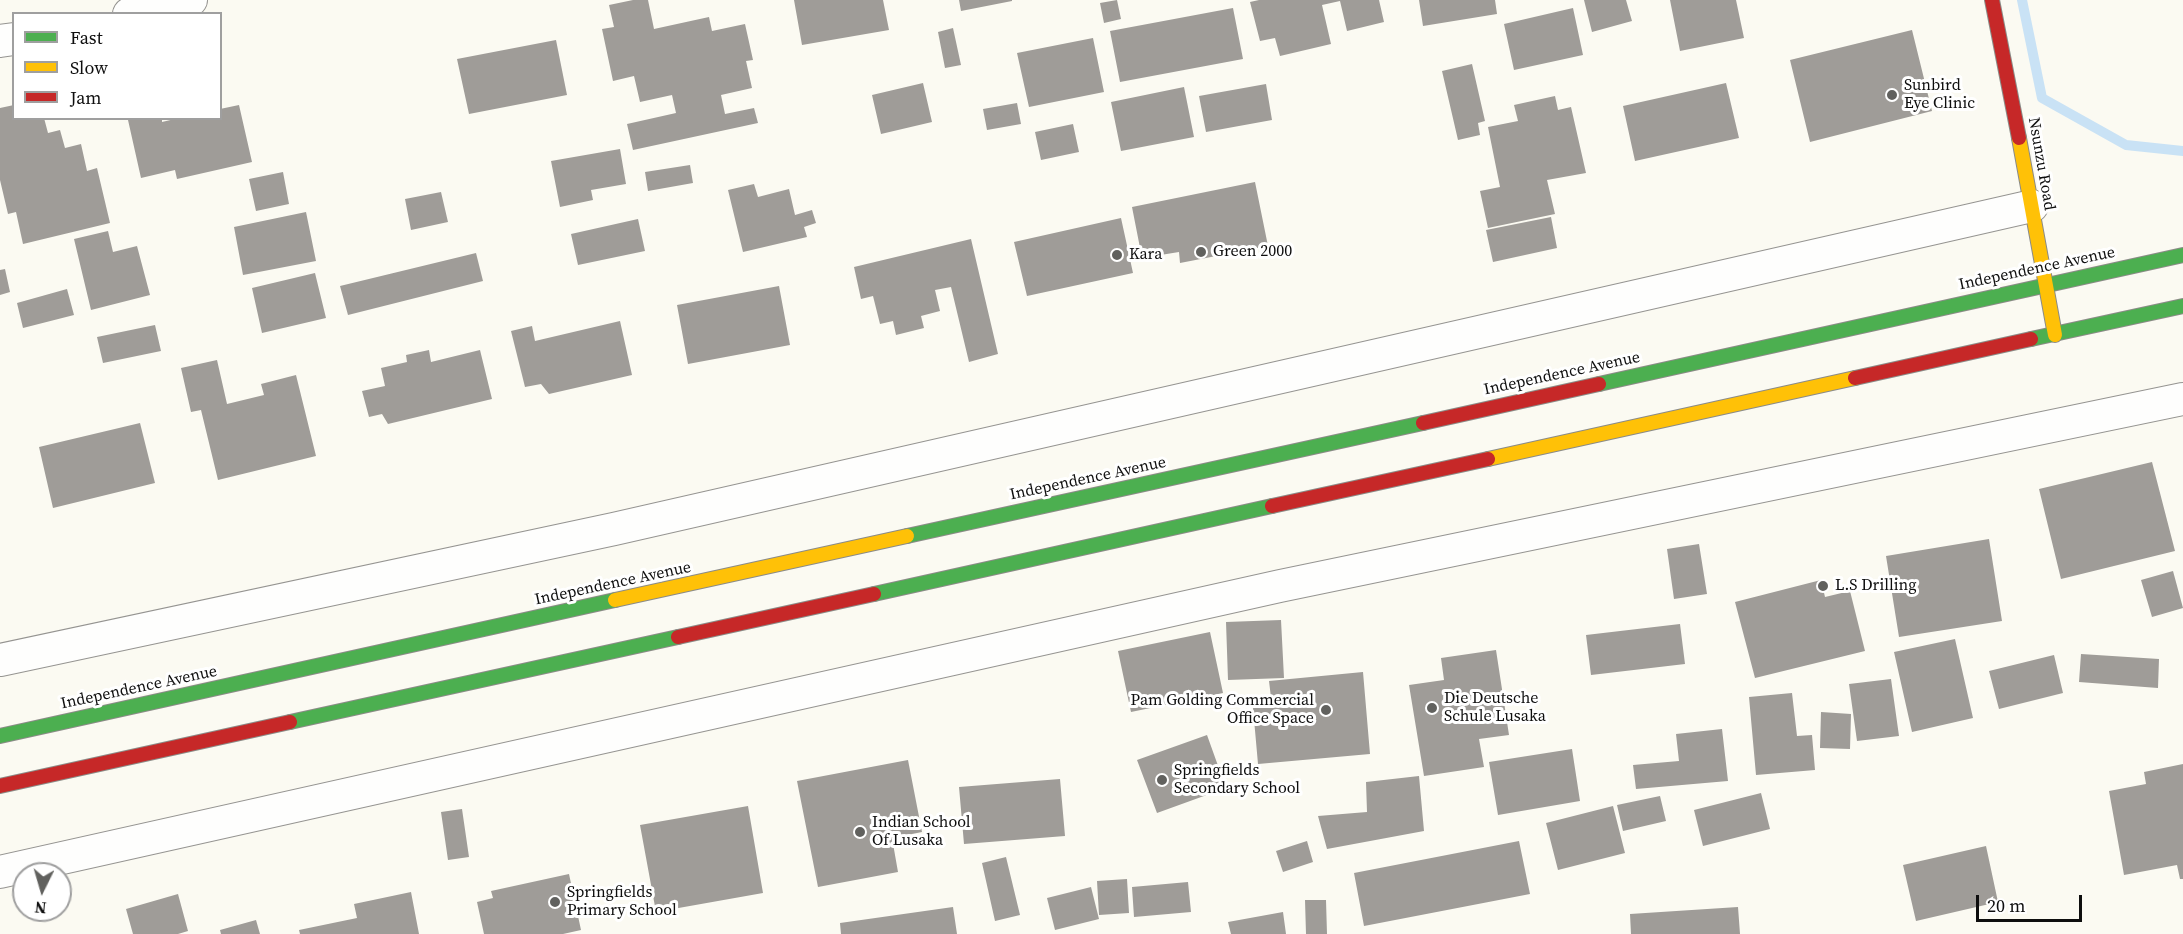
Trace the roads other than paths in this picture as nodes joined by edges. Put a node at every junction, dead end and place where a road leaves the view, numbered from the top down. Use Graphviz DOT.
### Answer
graph roads {
  1 [pos="191,0"];
  2 [pos="1992,0"];
  3 [pos="138,12"];
  4 [pos="2032,206"];
  5 [pos="2183,255"];
  6 [pos="2046,284"];
  7 [pos="2183,306"];
  8 [pos="2055,335"];
  9 [pos="2183,399"];
  10 [pos="0,660"];
  11 [pos="0,736"];
  12 [pos="0,786"];
  13 [pos="0,872"];
  1 -- 3 [label="street"];
  2 -- 4 [label="main road, Nsunzu Road"];
  4 -- 6 [label="main road, Nsunzu Road"];
  4 -- 10 [label="street"];
  5 -- 6 [label="main road, Independence Avenue"];
  6 -- 8 [label="main road, Nsunzu Road"];
  6 -- 11 [label="main road, Independence Avenue"];
  7 -- 8 [label="main road"];
  8 -- 12 [label="main road"];
  9 -- 13 [label="street"];
}
